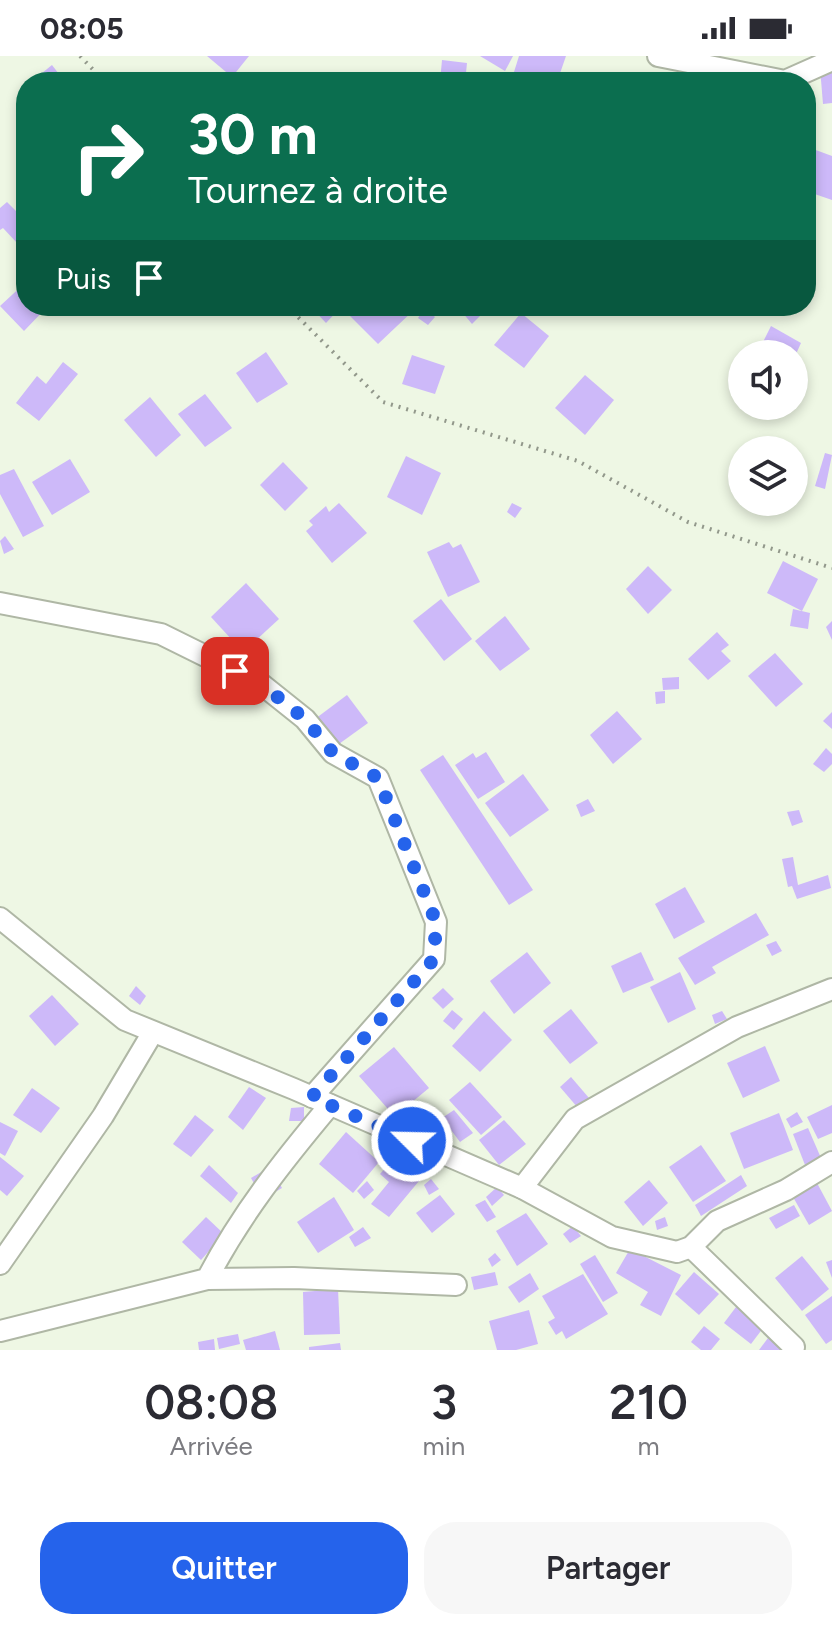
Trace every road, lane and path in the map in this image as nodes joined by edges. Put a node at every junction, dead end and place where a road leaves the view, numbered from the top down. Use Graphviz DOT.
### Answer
graph roads {
  1 [pos="80,56"];
  2 [pos="658,56"];
  3 [pos="832,60"];
  4 [pos="95,72"];
  5 [pos="739,72"];
  6 [pos="805,72"];
  7 [pos="297,316"];
  8 [pos="832,568"];
  9 [pos="0,603"];
  10 [pos="0,918"];
  11 [pos="832,989"];
  12 [pos="153,1032"];
  13 [pos="321,1101"];
  14 [pos="832,1162"];
  15 [pos="522,1188"];
  16 [pos="691,1247"];
  17 [pos="0,1264"];
  18 [pos="207,1279"];
  19 [pos="456,1285"];
  20 [pos="0,1331"];
  21 [pos="794,1347"];
  1 -- 4 [label="path"];
  2 -- 5 [label="street"];
  3 -- 6 [label="street"];
  7 -- 8 [label="path"];
  9 -- 13 [label="street"];
  10 -- 12 [label="street"];
  11 -- 15 [label="street"];
  12 -- 13 [label="street"];
  12 -- 17 [label="street"];
  13 -- 15 [label="street"];
  13 -- 18 [label="street"];
  14 -- 16 [label="street"];
  15 -- 16 [label="street"];
  16 -- 21 [label="street"];
  18 -- 19 [label="street"];
  18 -- 20 [label="street"];
}
